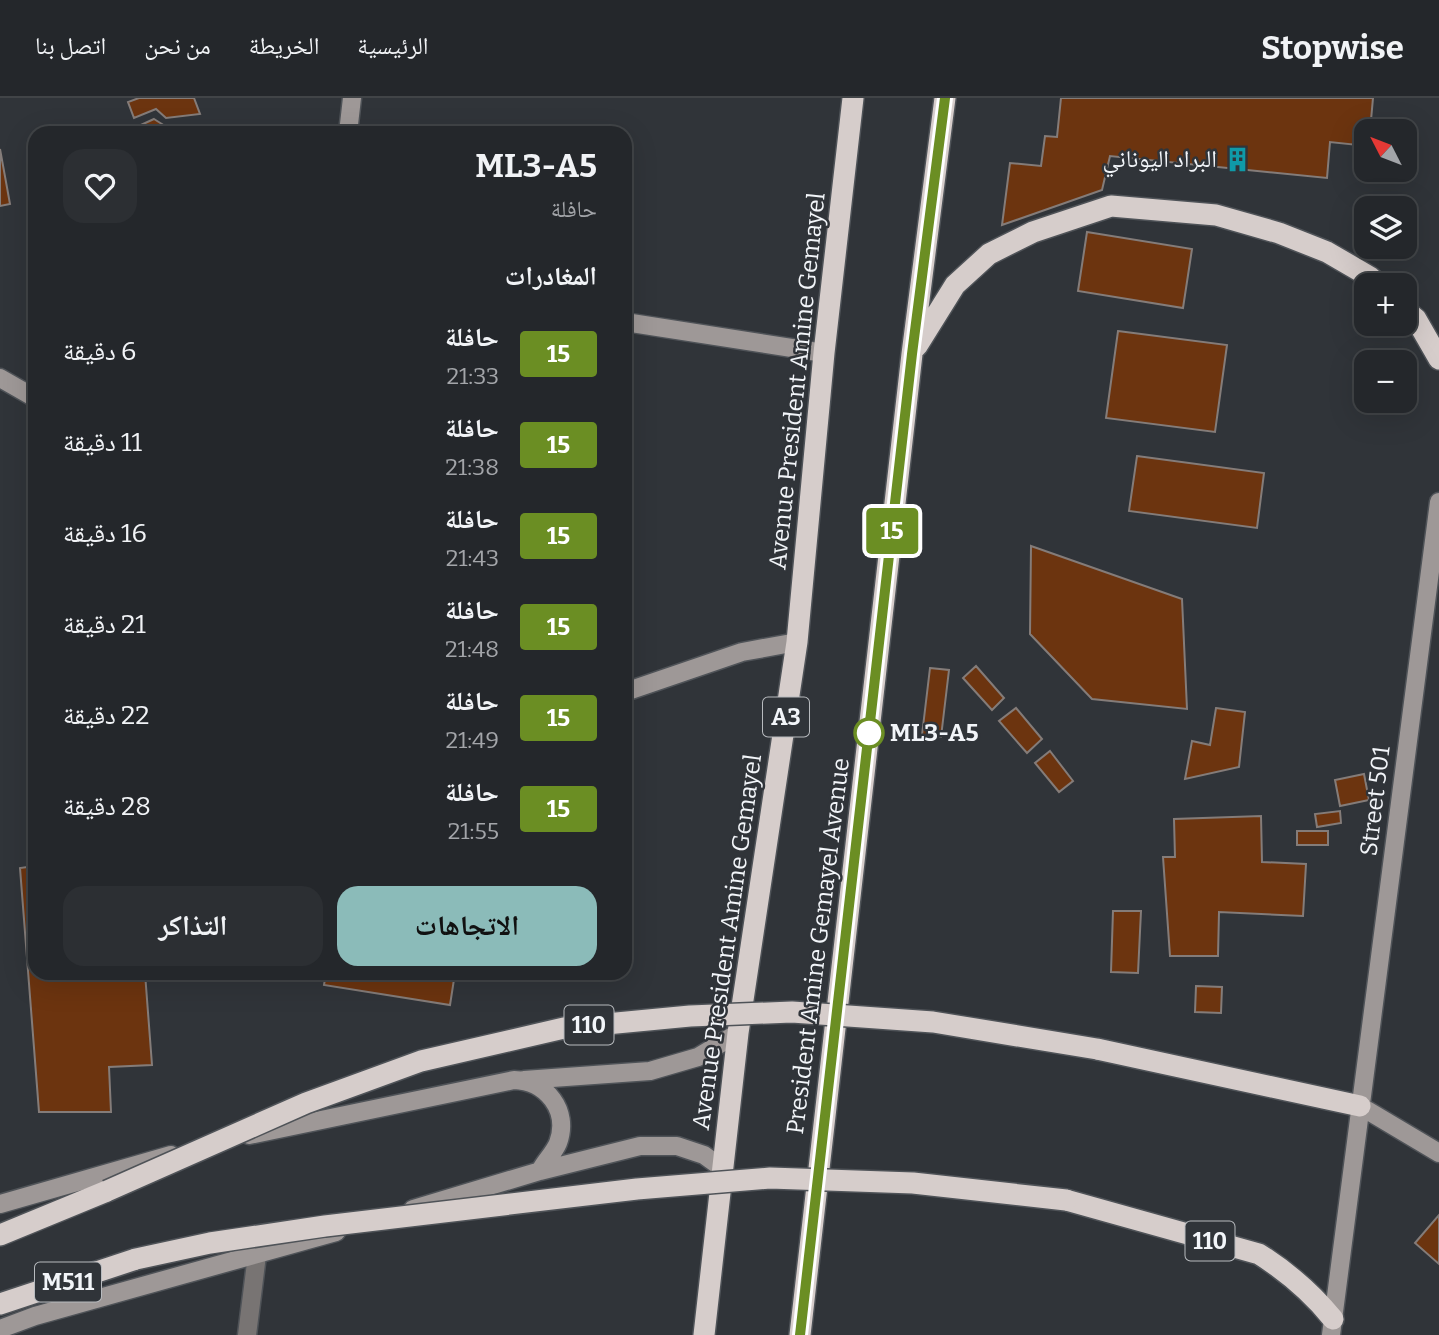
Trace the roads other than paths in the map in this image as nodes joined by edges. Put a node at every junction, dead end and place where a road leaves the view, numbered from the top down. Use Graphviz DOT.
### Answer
graph roads {
  1 [pos="352,98"];
  2 [pos="853,98"];
  3 [pos="945,98"];
  4 [pos="349,126"];
  5 [pos="1363,273"];
  6 [pos="1417,321"];
  7 [pos="632,323"];
  8 [pos="824,353"];
  9 [pos="912,354"];
  10 [pos="1439,359"];
  11 [pos="0,378"];
  12 [pos="28,394"];
  13 [pos="1439,502"];
  14 [pos="797,642"];
  15 [pos="632,690"];
  16 [pos="738,1033"];
  17 [pos="514,1080"];
  18 [pos="1360,1106"];
  19 [pos="1439,1153"];
  20 [pos="722,1168"];
  21 [pos="540,1171"];
  22 [pos="0,1204"];
  23 [pos="0,1235"];
  24 [pos="257,1255"];
  25 [pos="136,1259"];
  26 [pos="0,1304"];
  27 [pos="1332,1327"];
  28 [pos="0,1329"];
  29 [pos="247,1335"];
  30 [pos="704,1335"];
  31 [pos="800,1335"];
  1 -- 4 [label="street"];
  2 -- 8 [label="highway, Avenue President Amine Gemayel / A3"];
  3 -- 9 [label="highway"];
  5 -- 9 [label="highway"];
  6 -- 10 [label="highway"];
  7 -- 8 [label="street"];
  8 -- 14 [label="highway, Avenue President Amine Gemayel / A3"];
  9 -- 31 [label="highway, President Amine Gemayel Avenue"];
  11 -- 12 [label="street"];
  13 -- 18 [label="street, Street 501"];
  14 -- 15 [label="street"];
  14 -- 16 [label="highway, Avenue President Amine Gemayel / A3"];
  16 -- 17 [label="street"];
  16 -- 20 [label="highway, Avenue President Amine Gemayel / A3"];
  17 -- 21 [label="street"];
  17 -- 22 [label="street"];
  18 -- 19 [label="street"];
  18 -- 23 [label="highway, 110, bridge"];
  18 -- 27 [label="street, Street 501"];
  20 -- 21 [label="street"];
  20 -- 30 [label="highway, Avenue President Amine Gemayel / A3"];
  21 -- 24 [label="street"];
  24 -- 28 [label="street"];
  24 -- 29 [label="street"];
  25 -- 26 [label="highway, M511"];
  25 -- 27 [label="highway, 110, bridge"];
}
